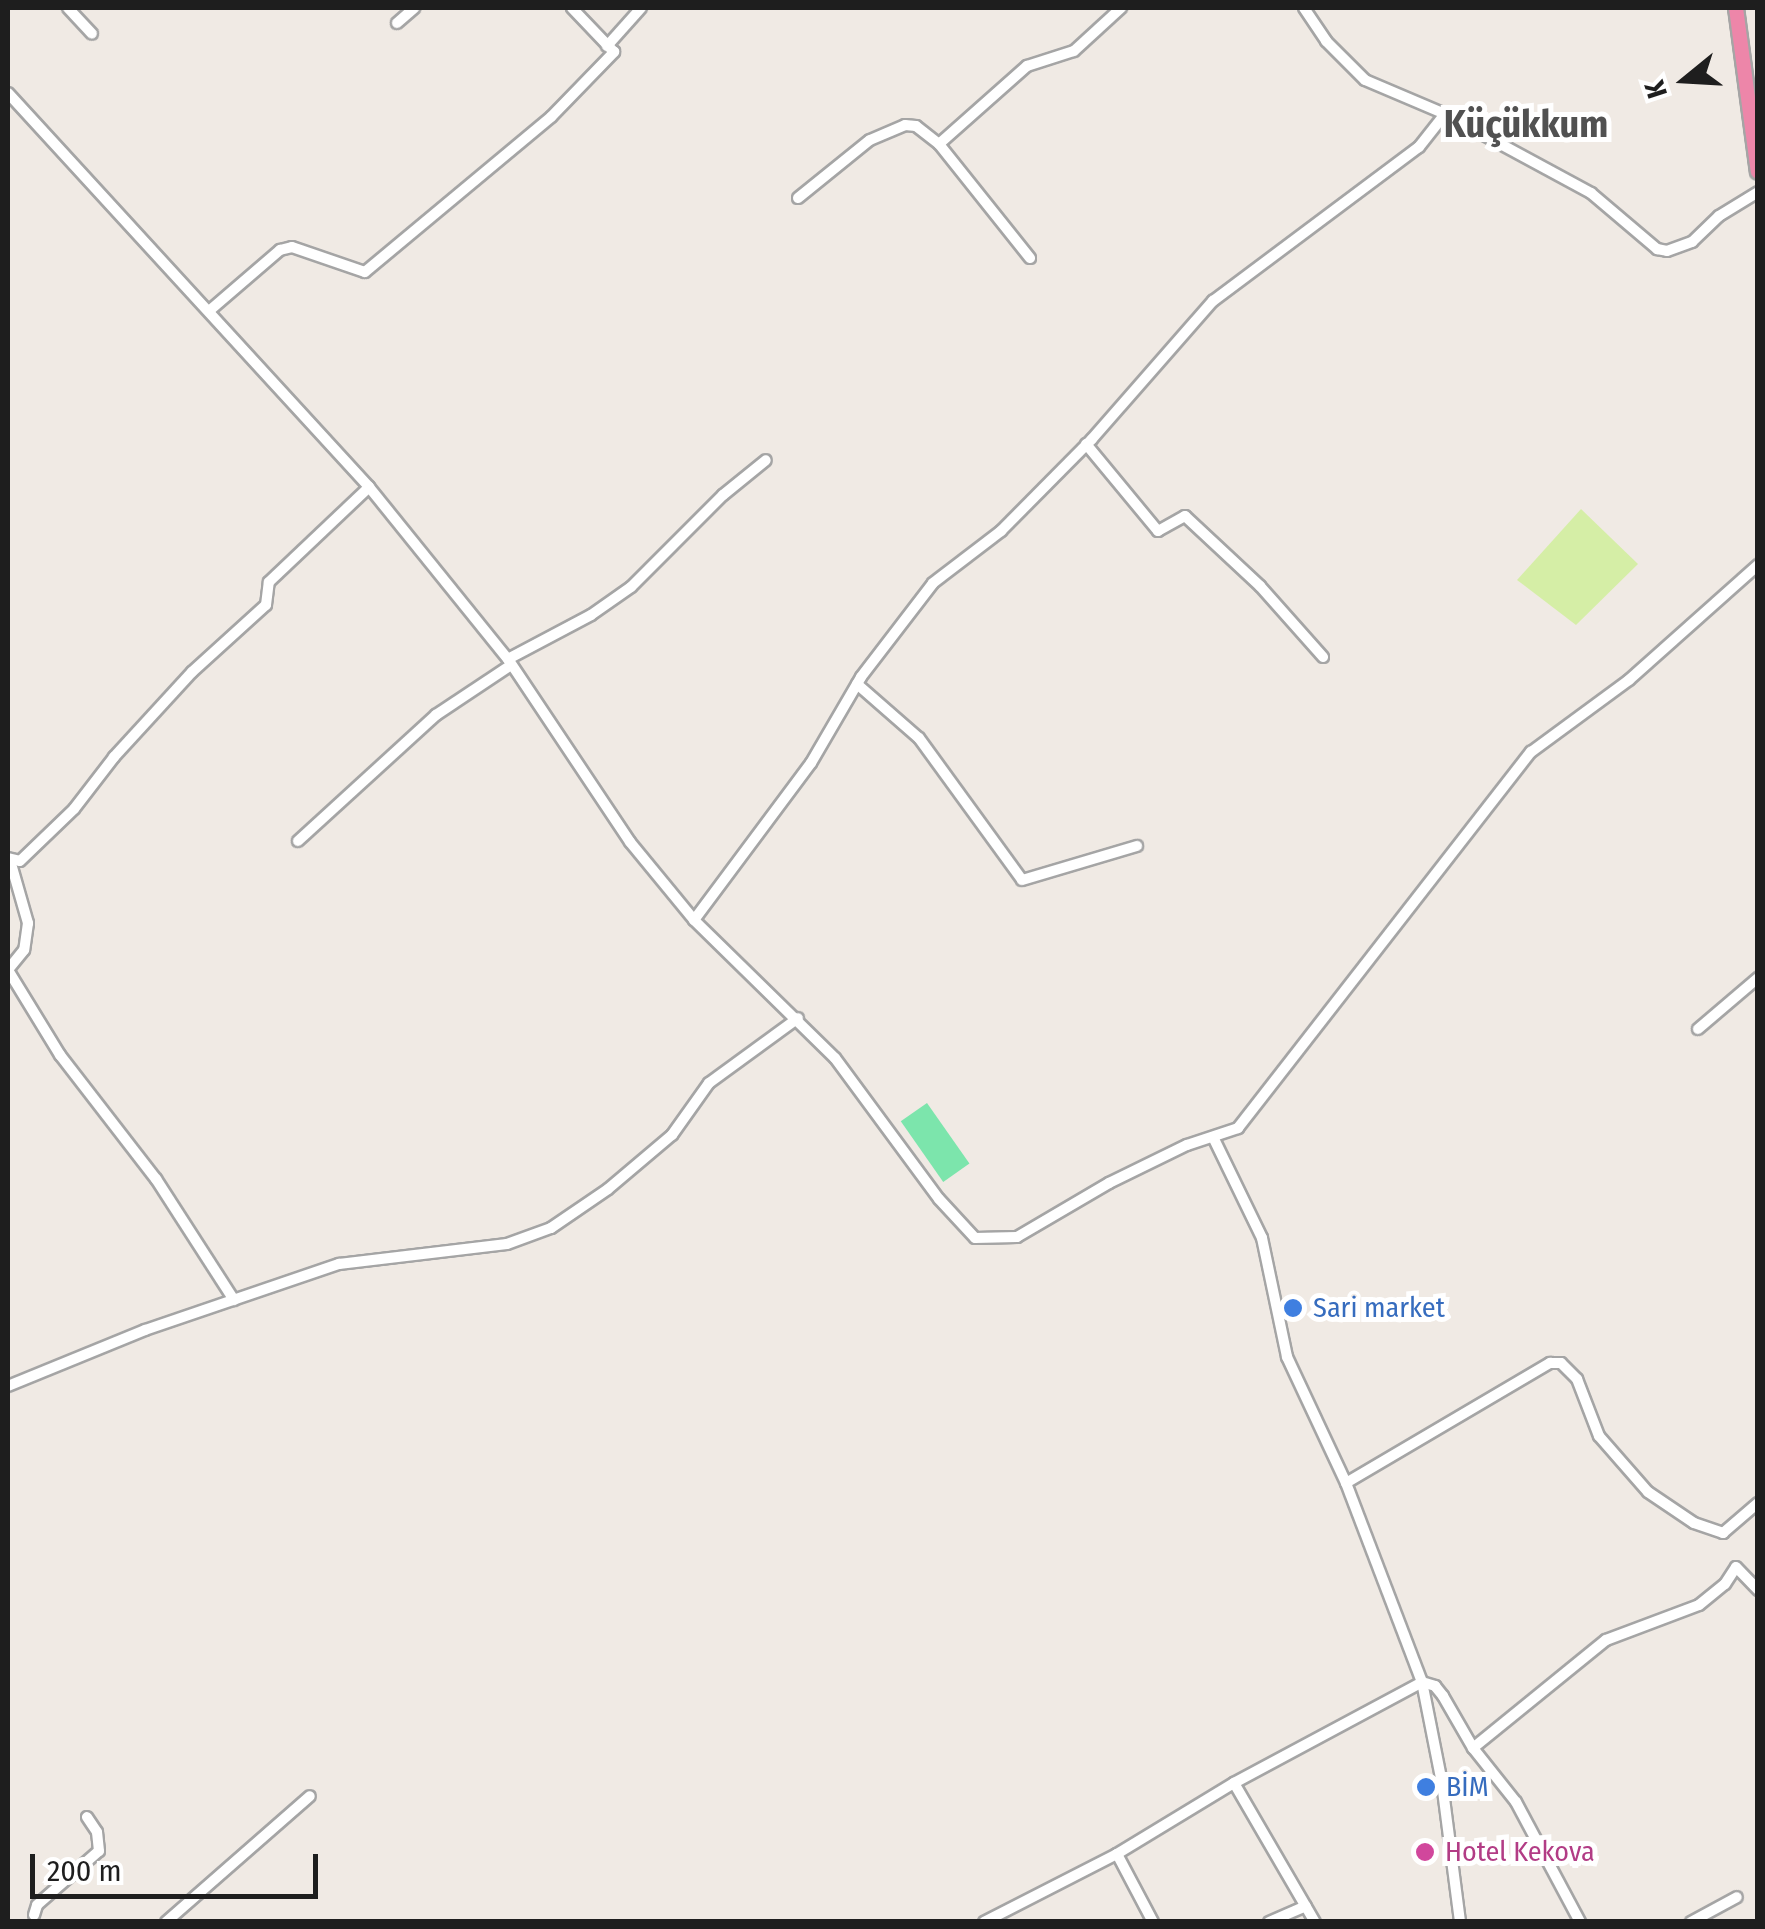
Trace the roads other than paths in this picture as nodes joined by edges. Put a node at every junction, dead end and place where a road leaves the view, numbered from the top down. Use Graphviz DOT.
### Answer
graph roads {
  1 [pos="68,8"];
  2 [pos="414,8"];
  3 [pos="572,8"];
  4 [pos="642,8"];
  5 [pos="1121,8"];
  6 [pos="1304,8"];
  7 [pos="1736,8"];
  8 [pos="397,23"];
  9 [pos="92,34"];
  10 [pos="608,46"];
  11 [pos="8,93"];
  12 [pos="1446,114"];
  13 [pos="939,144"];
  14 [pos="1758,172"];
  15 [pos="1758,192"];
  16 [pos="798,198"];
  17 [pos="1030,258"];
  18 [pos="209,311"];
  19 [pos="1086,444"];
  20 [pos="766,460"];
  21 [pos="369,486"];
  22 [pos="1758,565"];
  23 [pos="1324,657"];
  24 [pos="510,662"];
  25 [pos="857,684"];
  26 [pos="298,841"];
  27 [pos="1137,846"];
  28 [pos="9,859"];
  29 [pos="694,920"];
  30 [pos="1758,978"];
  31 [pos="798,1018"];
  32 [pos="1698,1029"];
  33 [pos="1214,1138"];
  34 [pos="234,1300"];
  35 [pos="8,1386"];
  36 [pos="1346,1483"];
  37 [pos="1758,1503"];
  38 [pos="1758,1590"];
  39 [pos="1422,1682"];
  40 [pos="1473,1748"];
  41 [pos="1234,1782"];
  42 [pos="310,1796"];
  43 [pos="87,1817"];
  44 [pos="1117,1854"];
  45 [pos="1738,1897"];
  46 [pos="1306,1906"];
  47 [pos="33,1919"];
  48 [pos="166,1922"];
  49 [pos="984,1922"];
  50 [pos="1153,1922"];
  51 [pos="1269,1922"];
  52 [pos="1315,1922"];
  53 [pos="1460,1922"];
  54 [pos="1580,1922"];
  55 [pos="1691,1922"];
  1 -- 9 [label="street"];
  2 -- 8 [label="street"];
  3 -- 10 [label="street"];
  4 -- 10 [label="street"];
  5 -- 13 [label="street"];
  6 -- 12 [label="street"];
  7 -- 14 [label="highway"];
  10 -- 18 [label="street"];
  11 -- 18 [label="street"];
  12 -- 15 [label="street"];
  12 -- 19 [label="street"];
  13 -- 16 [label="street"];
  13 -- 17 [label="street"];
  18 -- 21 [label="street"];
  19 -- 23 [label="street"];
  19 -- 25 [label="street"];
  20 -- 24 [label="street"];
  21 -- 24 [label="street"];
  21 -- 28 [label="street"];
  22 -- 33 [label="street"];
  24 -- 26 [label="street"];
  24 -- 29 [label="street"];
  25 -- 27 [label="street"];
  25 -- 29 [label="street"];
  28 -- 34 [label="street"];
  29 -- 31 [label="street"];
  30 -- 32 [label="street"];
  31 -- 33 [label="street"];
  31 -- 34 [label="street"];
  33 -- 36 [label="street"];
  34 -- 35 [label="street"];
  36 -- 37 [label="street"];
  36 -- 39 [label="street"];
  38 -- 40 [label="street"];
  39 -- 40 [label="street"];
  39 -- 41 [label="street"];
  39 -- 53 [label="street"];
  40 -- 54 [label="street"];
  41 -- 44 [label="street"];
  41 -- 46 [label="street"];
  42 -- 48 [label="street"];
  43 -- 47 [label="street"];
  44 -- 49 [label="street"];
  44 -- 50 [label="street"];
  45 -- 55 [label="street"];
  46 -- 51 [label="street"];
  46 -- 52 [label="street"];
}
